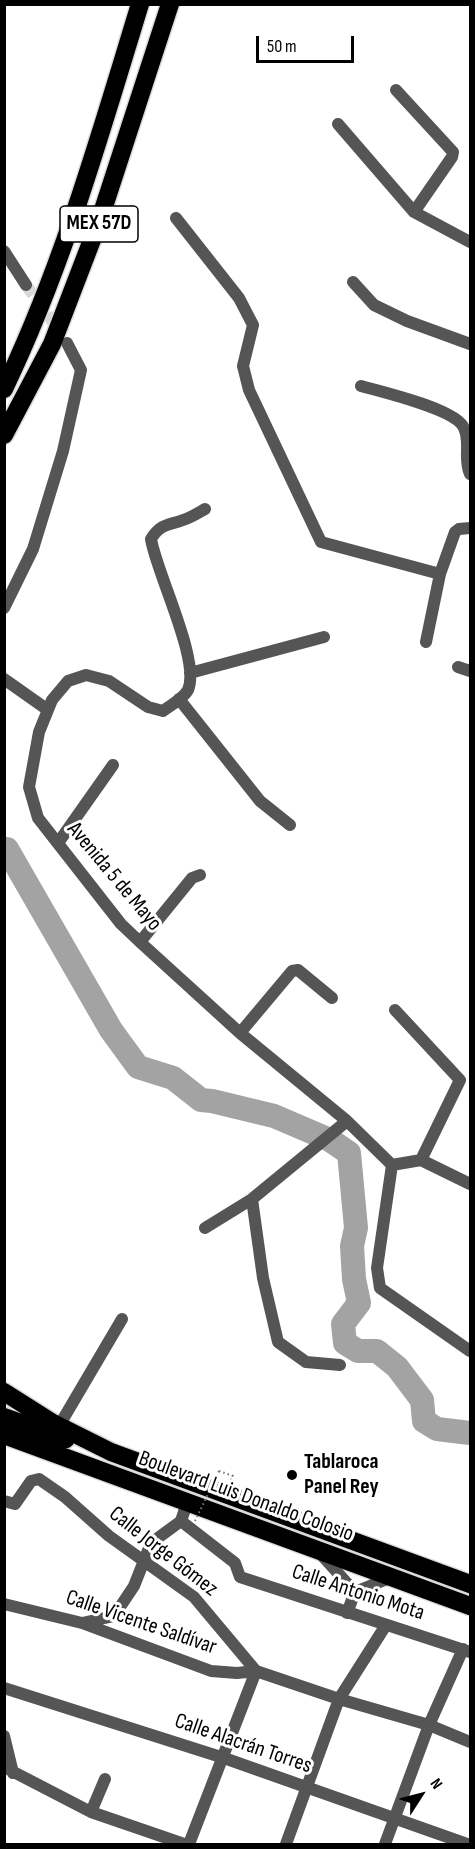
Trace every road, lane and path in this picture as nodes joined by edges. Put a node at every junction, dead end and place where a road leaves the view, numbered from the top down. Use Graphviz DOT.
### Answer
graph roads {
  1 [pos="140,4"];
  2 [pos="170,4"];
  3 [pos="396,90"];
  4 [pos="338,124"];
  5 [pos="414,212"];
  6 [pos="176,218"];
  7 [pos="471,242"];
  8 [pos="4,251"];
  9 [pos="352,282"];
  10 [pos="26,285"];
  11 [pos="67,343"];
  12 [pos="471,344"];
  13 [pos="361,386"];
  14 [pos="4,389"];
  15 [pos="4,435"];
  16 [pos="471,474"];
  17 [pos="205,509"];
  18 [pos="471,528"];
  19 [pos="440,574"];
  20 [pos="4,608"];
  21 [pos="324,637"];
  22 [pos="426,642"];
  23 [pos="458,667"];
  24 [pos="471,671"];
  25 [pos="190,673"];
  26 [pos="4,679"];
  27 [pos="179,699"];
  28 [pos="48,710"];
  29 [pos="113,765"];
  30 [pos="290,825"];
  31 [pos="58,843"];
  32 [pos="200,875"];
  33 [pos="140,942"];
  34 [pos="332,998"];
  35 [pos="395,1011"];
  36 [pos="240,1033"];
  37 [pos="346,1122"];
  38 [pos="421,1160"];
  39 [pos="392,1165"];
  40 [pos="471,1184"];
  41 [pos="252,1199"];
  42 [pos="205,1228"];
  43 [pos="122,1318"];
  44 [pos="471,1351"];
  45 [pos="340,1365"];
  46 [pos="4,1392"];
  47 [pos="4,1418"];
  48 [pos="59,1426"];
  49 [pos="4,1435"];
  50 [pos="111,1452"];
  51 [pos="219,1470"];
  52 [pos="4,1501"];
  53 [pos="187,1503"];
  54 [pos="182,1521"];
  55 [pos="195,1521"];
  56 [pos="315,1548"];
  57 [pos="146,1560"];
  58 [pos="392,1577"];
  59 [pos="471,1584"];
  60 [pos="355,1592"];
  61 [pos="4,1604"];
  62 [pos="471,1606"];
  63 [pos="347,1612"];
  64 [pos="82,1623"];
  65 [pos="386,1625"];
  66 [pos="467,1651"];
  67 [pos="256,1671"];
  68 [pos="4,1688"];
  69 [pos="339,1700"];
  70 [pos="429,1725"];
  71 [pos="4,1736"];
  72 [pos="471,1742"];
  73 [pos="224,1758"];
  74 [pos="9,1770"];
  75 [pos="105,1779"];
  76 [pos="307,1788"];
  77 [pos="91,1812"];
  78 [pos="395,1818"];
  79 [pos="184,1845"];
  80 [pos="189,1845"];
  81 [pos="286,1845"];
  82 [pos="385,1845"];
  83 [pos="467,1845"];
  1 -- 14 [label="highway, MEX 57D"];
  2 -- 15 [label="highway, MEX 57D"];
  3 -- 5 [label="street"];
  4 -- 5 [label="street"];
  5 -- 7 [label="street"];
  6 -- 19 [label="street"];
  8 -- 10 [label="street"];
  9 -- 12 [label="street"];
  11 -- 20 [label="street"];
  13 -- 16 [label="street"];
  17 -- 25 [label="street"];
  18 -- 19 [label="street"];
  19 -- 22 [label="street"];
  21 -- 25 [label="street"];
  23 -- 24 [label="street"];
  25 -- 27 [label="street"];
  26 -- 28 [label="street"];
  27 -- 28 [label="street, Avenida 5 de Mayo"];
  27 -- 30 [label="street"];
  28 -- 31 [label="street, Avenida 5 de Mayo"];
  29 -- 31 [label="street"];
  31 -- 33 [label="street, Avenida 5 de Mayo"];
  32 -- 33 [label="street"];
  33 -- 36 [label="street, Avenida 5 de Mayo"];
  34 -- 36 [label="street"];
  35 -- 38 [label="street"];
  36 -- 37 [label="street, Avenida 5 de Mayo"];
  37 -- 39 [label="street, Avenida 5 de Mayo"];
  37 -- 41 [label="street"];
  38 -- 39 [label="street"];
  38 -- 40 [label="street"];
  39 -- 44 [label="street"];
  41 -- 42 [label="street"];
  41 -- 45 [label="street"];
  43 -- 48 [label="street"];
  46 -- 48 [label="highway, Boulevard Luis Donaldo Colosio"];
  47 -- 50 [label="highway"];
  48 -- 50 [label="highway, Boulevard Luis Donaldo Colosio"];
  49 -- 53 [label="highway, Boulevard Luis Donaldo Colosio"];
  50 -- 59 [label="highway, Boulevard Luis Donaldo Colosio"];
  51 -- 55 [label="path, bridge"];
  52 -- 57 [label="street, Calle Jorge Gómez"];
  53 -- 54 [label="street"];
  53 -- 56 [label="highway, Boulevard Luis Donaldo Colosio"];
  54 -- 57 [label="street"];
  54 -- 63 [label="street, Calle Antonio Mota"];
  56 -- 58 [label="highway, Boulevard Luis Donaldo Colosio"];
  56 -- 60 [label="street"];
  57 -- 64 [label="street"];
  57 -- 67 [label="street, Calle Jorge Gómez"];
  58 -- 60 [label="street"];
  58 -- 62 [label="highway, Boulevard Luis Donaldo Colosio"];
  60 -- 63 [label="street"];
  61 -- 64 [label="street, Calle Vicente Saldívar"];
  63 -- 65 [label="street, Calle Antonio Mota"];
  64 -- 67 [label="street, Calle Vicente Saldívar"];
  65 -- 66 [label="street, Calle Antonio Mota"];
  65 -- 69 [label="street"];
  66 -- 70 [label="street, Calle Antonio Mota"];
  67 -- 69 [label="street, Calle Vicente Saldívar"];
  67 -- 73 [label="street"];
  68 -- 73 [label="street, Calle Alacrán Torres"];
  69 -- 70 [label="street, Calle Vicente Saldívar"];
  69 -- 76 [label="street"];
  70 -- 72 [label="street, Calle Vicente Saldívar"];
  70 -- 78 [label="street, Calle Antonio Mota"];
  71 -- 74 [label="street"];
  73 -- 76 [label="street, Calle Alacrán Torres"];
  73 -- 80 [label="street"];
  74 -- 77 [label="street"];
  75 -- 77 [label="street"];
  76 -- 78 [label="street, Calle Alacrán Torres"];
  76 -- 81 [label="street"];
  77 -- 79 [label="street"];
  78 -- 82 [label="street, Calle Antonio Mota"];
  78 -- 83 [label="street, Calle Alacrán Torres"];
}
